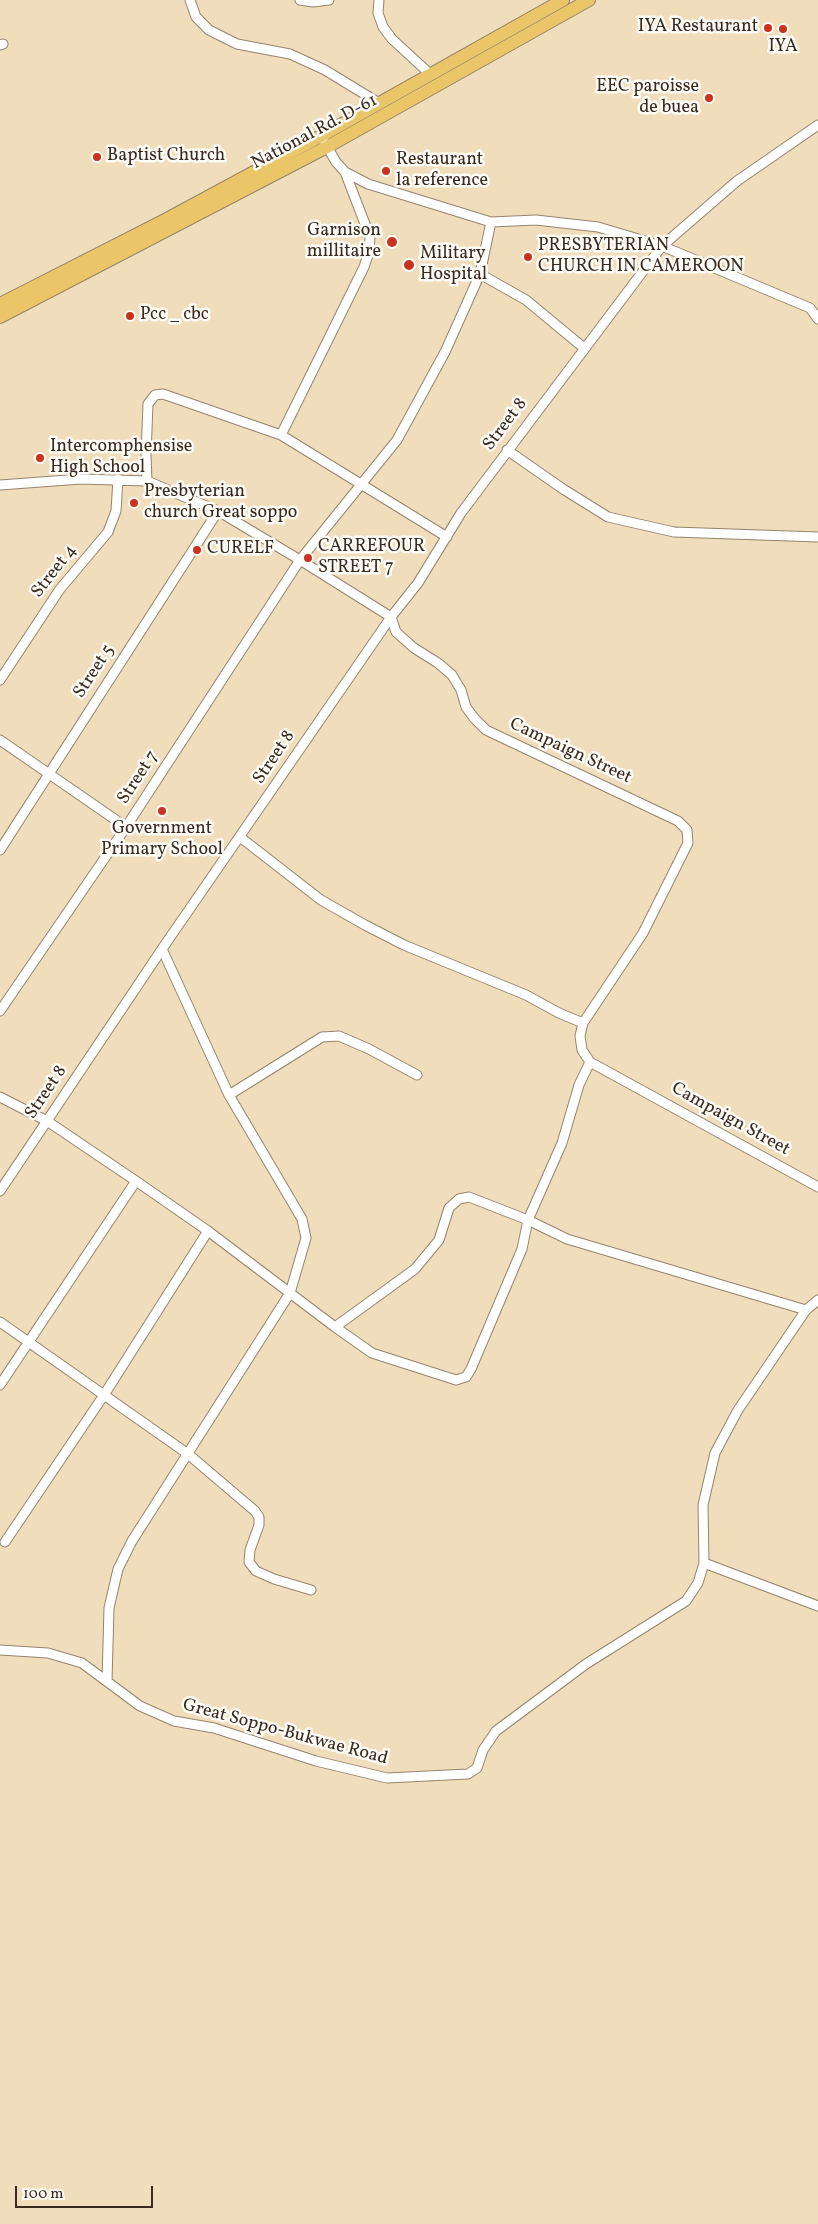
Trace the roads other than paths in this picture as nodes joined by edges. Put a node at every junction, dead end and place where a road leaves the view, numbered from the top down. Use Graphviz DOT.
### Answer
graph roads {
  1 [pos="190,0"];
  2 [pos="300,0"];
  3 [pos="329,0"];
  4 [pos="379,0"];
  5 [pos="563,0"];
  6 [pos="589,0"];
  7 [pos="430,74"];
  8 [pos="379,103"];
  9 [pos="818,125"];
  10 [pos="324,142"];
  11 [pos="345,172"];
  12 [pos="491,222"];
  13 [pos="662,246"];
  14 [pos="480,274"];
  15 [pos="0,304"];
  16 [pos="814,308"];
  17 [pos="0,317"];
  18 [pos="818,319"];
  19 [pos="584,348"];
  20 [pos="280,435"];
  21 [pos="507,450"];
  22 [pos="118,479"];
  23 [pos="147,481"];
  24 [pos="363,484"];
  25 [pos="0,485"];
  26 [pos="218,511"];
  27 [pos="447,537"];
  28 [pos="818,538"];
  29 [pos="300,560"];
  30 [pos="391,617"];
  31 [pos="0,680"];
  32 [pos="0,740"];
  33 [pos="48,775"];
  34 [pos="126,827"];
  35 [pos="240,837"];
  36 [pos="0,850"];
  37 [pos="162,949"];
  38 [pos="0,1011"];
  39 [pos="583,1023"];
  40 [pos="590,1062"];
  41 [pos="417,1075"];
  42 [pos="229,1095"];
  43 [pos="0,1097"];
  44 [pos="48,1121"];
  45 [pos="136,1181"];
  46 [pos="818,1187"];
  47 [pos="0,1191"];
  48 [pos="528,1220"];
  49 [pos="208,1231"];
  50 [pos="290,1293"];
  51 [pos="818,1300"];
  52 [pos="806,1310"];
  53 [pos="0,1322"];
  54 [pos="335,1327"];
  55 [pos="28,1341"];
  56 [pos="0,1385"];
  57 [pos="104,1395"];
  58 [pos="188,1454"];
  59 [pos="5,1542"];
  60 [pos="704,1563"];
  61 [pos="311,1590"];
  62 [pos="818,1606"];
  63 [pos="0,1650"];
  64 [pos="107,1681"];
  1 -- 8 [label="street"];
  2 -- 3 [label="street"];
  4 -- 7 [label="street"];
  5 -- 7 [label="highway, National Rd. D-61"];
  6 -- 10 [label="highway, National Rd. D-61"];
  7 -- 8 [label="highway, National Rd. D-61"];
  8 -- 10 [label="highway, National Rd. D-61"];
  9 -- 13 [label="street, Street 8"];
  10 -- 11 [label="street"];
  10 -- 15 [label="highway, National Rd. D-61"];
  10 -- 17 [label="highway, National Rd. D-61"];
  11 -- 12 [label="street"];
  11 -- 20 [label="street"];
  12 -- 13 [label="street"];
  12 -- 14 [label="street, Street 7"];
  13 -- 16 [label="street"];
  13 -- 19 [label="street, Street 8"];
  14 -- 19 [label="street"];
  14 -- 24 [label="street, Street 7"];
  16 -- 18 [label="street"];
  19 -- 21 [label="street, Street 8"];
  20 -- 23 [label="street"];
  20 -- 24 [label="street"];
  21 -- 27 [label="street, Street 8"];
  21 -- 28 [label="street"];
  22 -- 23 [label="street, Campaign Street"];
  22 -- 25 [label="street, Campaign Street"];
  22 -- 31 [label="street, Street 4"];
  23 -- 26 [label="street, Campaign Street"];
  24 -- 27 [label="street"];
  24 -- 29 [label="street, Street 7"];
  26 -- 29 [label="street, Campaign Street"];
  26 -- 33 [label="street, Street 5"];
  27 -- 30 [label="street, Street 8"];
  29 -- 30 [label="street, Campaign Street"];
  29 -- 34 [label="street, Street 7"];
  30 -- 35 [label="street, Street 8"];
  30 -- 39 [label="street, Campaign Street"];
  32 -- 33 [label="street"];
  33 -- 34 [label="street"];
  33 -- 36 [label="street, Street 5"];
  34 -- 38 [label="street, Street 7"];
  35 -- 37 [label="street, Street 8"];
  35 -- 39 [label="street"];
  37 -- 42 [label="street"];
  37 -- 44 [label="street, Street 8"];
  39 -- 40 [label="street"];
  40 -- 46 [label="street, Campaign Street"];
  40 -- 48 [label="street"];
  41 -- 42 [label="street"];
  42 -- 50 [label="street"];
  43 -- 44 [label="street"];
  44 -- 45 [label="street"];
  44 -- 47 [label="street, Street 8"];
  45 -- 49 [label="street"];
  45 -- 55 [label="street"];
  48 -- 52 [label="street"];
  48 -- 54 [label="street"];
  48 -- 54 [label="street"];
  49 -- 50 [label="street"];
  49 -- 57 [label="street"];
  50 -- 54 [label="street"];
  50 -- 58 [label="street"];
  51 -- 52 [label="street, Great Soppo-Bukwae Road"];
  52 -- 60 [label="street, Great Soppo-Bukwae Road"];
  53 -- 55 [label="street"];
  55 -- 56 [label="street"];
  55 -- 57 [label="street"];
  57 -- 58 [label="street"];
  57 -- 59 [label="street"];
  58 -- 61 [label="street"];
  58 -- 64 [label="street"];
  60 -- 62 [label="street"];
  60 -- 64 [label="street, Great Soppo-Bukwae Road"];
  63 -- 64 [label="street, Great Soppo-Bukwae Road"];
}
